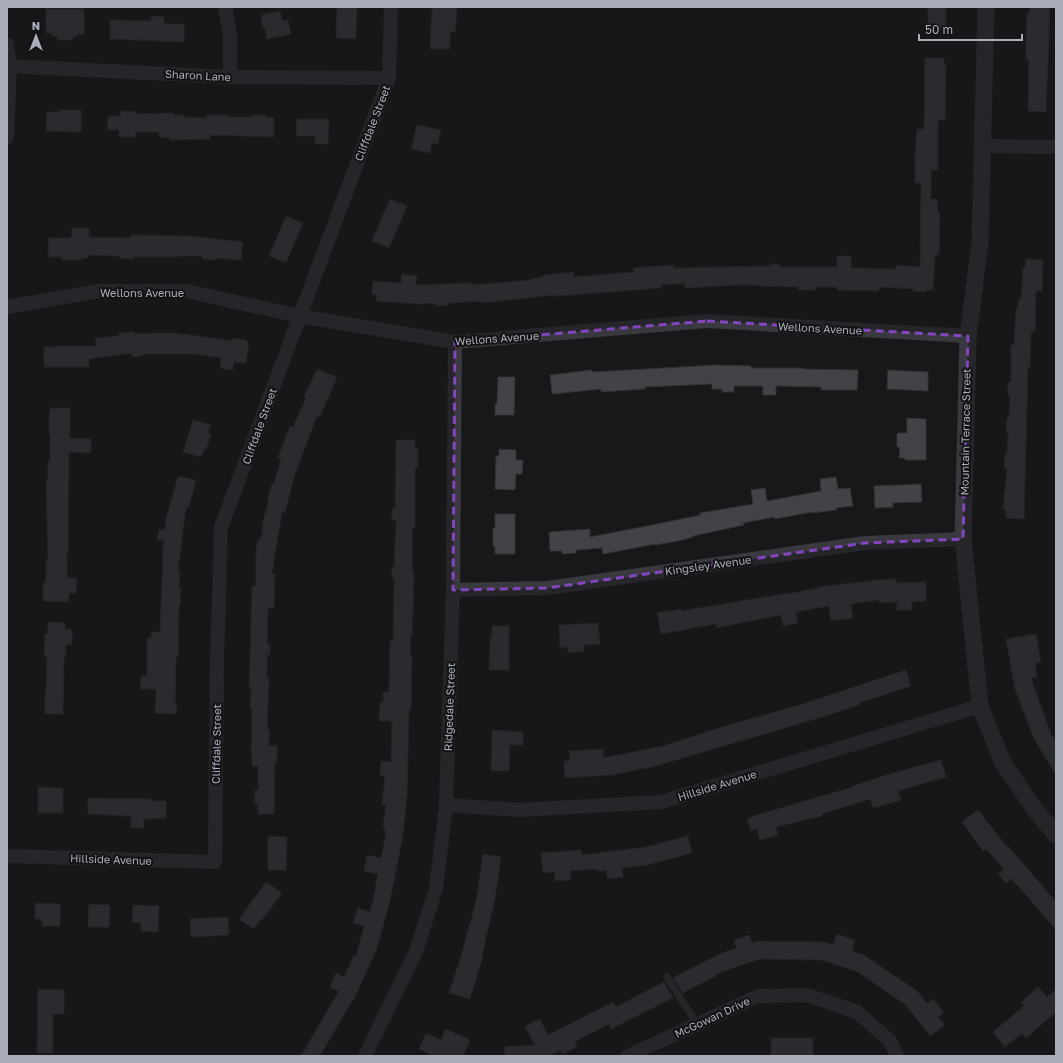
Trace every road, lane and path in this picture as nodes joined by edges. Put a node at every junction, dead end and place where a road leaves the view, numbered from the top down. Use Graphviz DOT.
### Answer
graph roads {
  1 [pos="224,7"];
  2 [pos="391,7"];
  3 [pos="986,7"];
  4 [pos="7,44"];
  5 [pos="8,66"];
  6 [pos="230,77"];
  7 [pos="388,78"];
  8 [pos="7,137"];
  9 [pos="983,146"];
  10 [pos="1056,147"];
  11 [pos="7,307"];
  12 [pos="299,316"];
  13 [pos="968,336"];
  14 [pos="456,342"];
  15 [pos="963,539"];
  16 [pos="453,590"];
  17 [pos="980,706"];
  18 [pos="446,805"];
  19 [pos="1056,835"];
  20 [pos="7,856"];
  21 [pos="215,862"];
  22 [pos="667,977"];
  23 [pos="697,1024"];
  24 [pos="365,1056"];
  25 [pos="628,1056"];
  26 [pos="897,1056"];
  1 -- 6 [label="street"];
  2 -- 7 [label="street, Cliffdale Street"];
  3 -- 9 [label="street, Mountain Terrace Street"];
  4 -- 5 [label="street"];
  5 -- 6 [label="street, Sharon Lane"];
  5 -- 8 [label="street"];
  6 -- 7 [label="street, Sharon Lane"];
  7 -- 12 [label="street, Cliffdale Street"];
  9 -- 10 [label="street"];
  9 -- 13 [label="street, Mountain Terrace Street"];
  11 -- 12 [label="street, Wellons Avenue"];
  12 -- 14 [label="street, Wellons Avenue"];
  12 -- 21 [label="street, Cliffdale Street"];
  13 -- 14 [label="street, Wellons Avenue"];
  13 -- 15 [label="street, Mountain Terrace Street"];
  14 -- 16 [label="street, Ridgedale Street"];
  15 -- 16 [label="street, Kingsley Avenue"];
  15 -- 17 [label="street, Mountain Terrace Street"];
  16 -- 18 [label="street, Ridgedale Street"];
  17 -- 18 [label="street, Hillside Avenue"];
  17 -- 19 [label="street, Mountain Terrace Street"];
  18 -- 24 [label="street, Ridgedale Street"];
  20 -- 21 [label="street, Hillside Avenue"];
  22 -- 23 [label="lane"];
  23 -- 25 [label="street, McGowan Drive"];
  23 -- 26 [label="street, McGowan Drive"];
}
